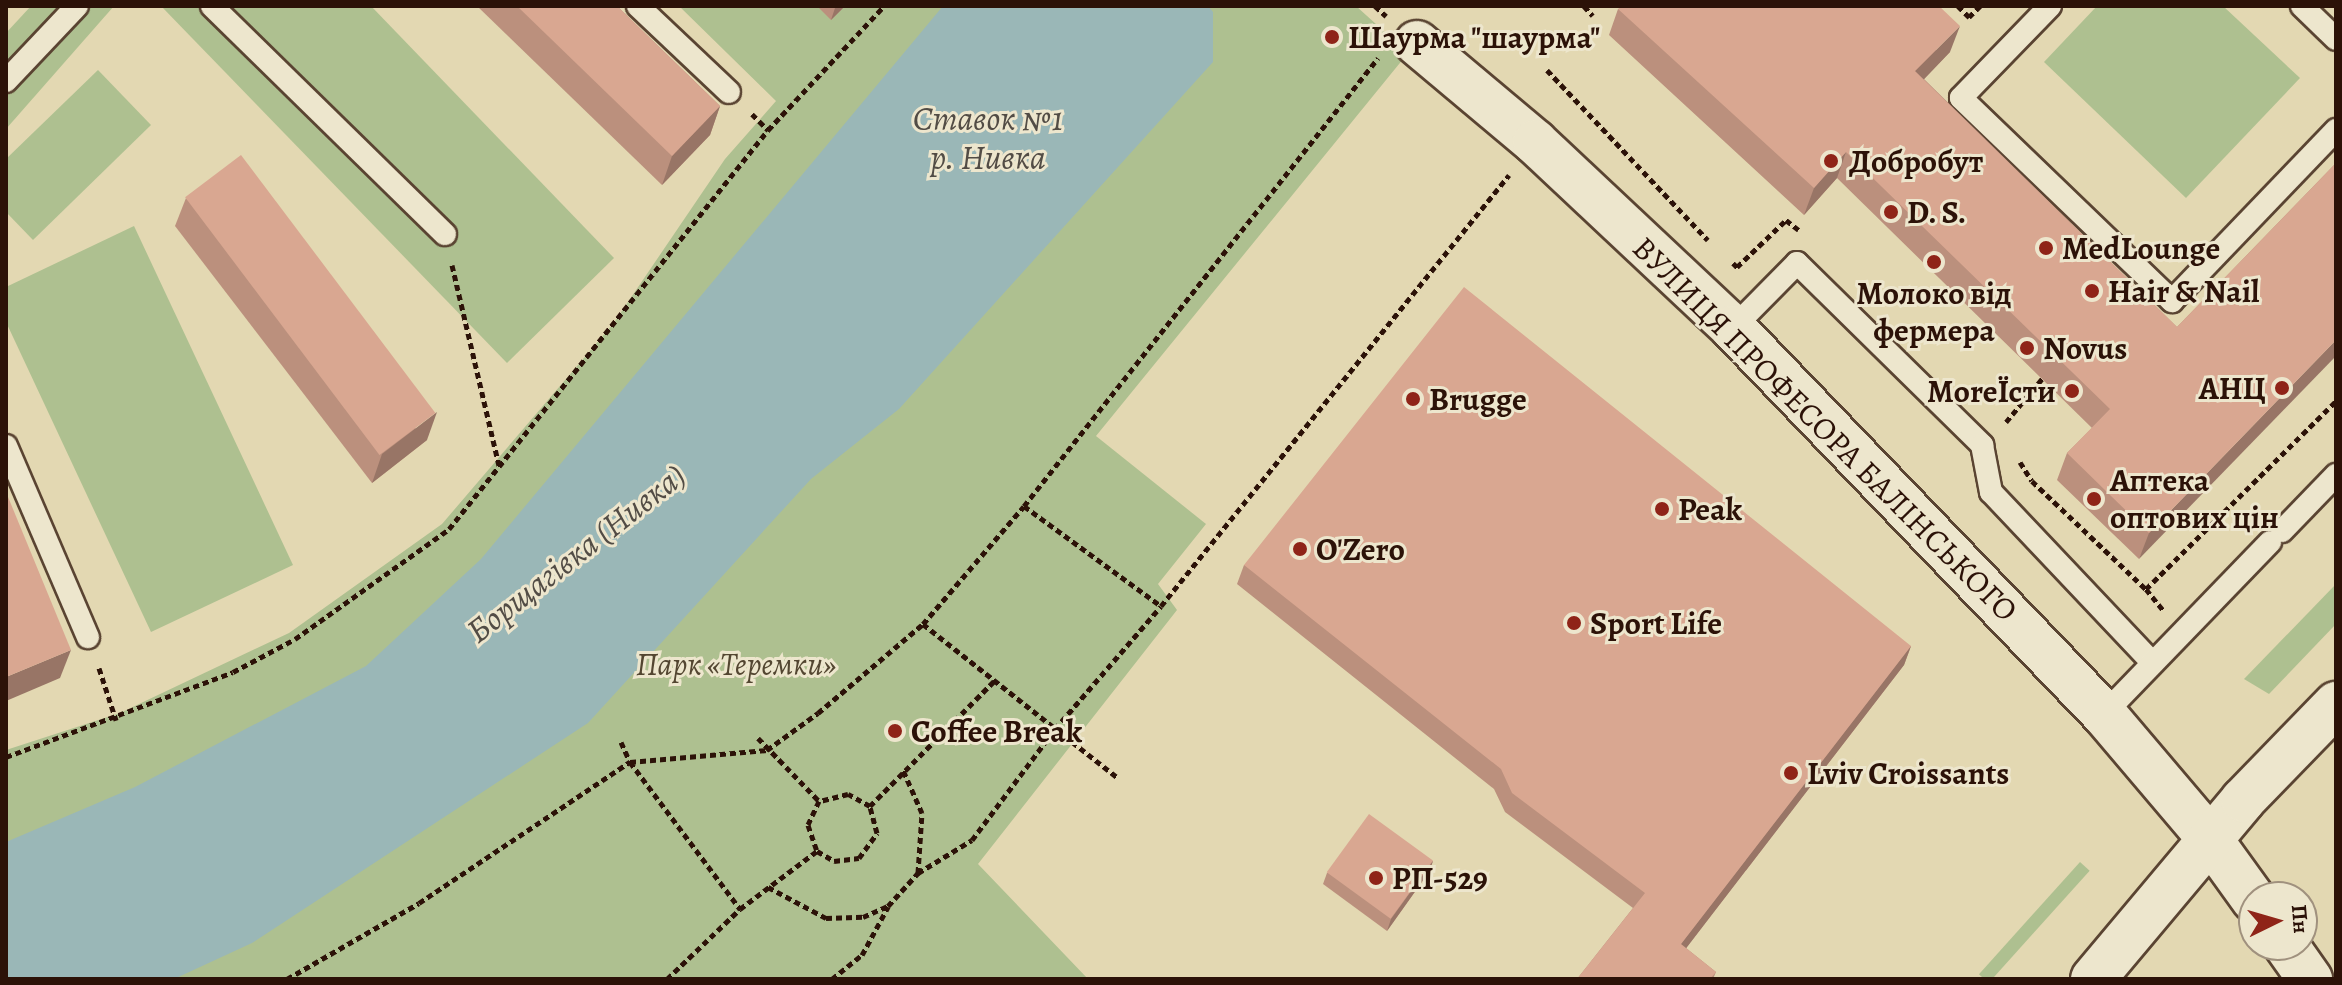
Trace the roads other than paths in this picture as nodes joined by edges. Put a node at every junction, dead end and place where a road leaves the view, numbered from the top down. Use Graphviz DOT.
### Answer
graph roads {
  1 [pos="77,6"];
  2 [pos="212,6"];
  3 [pos="638,6"];
  4 [pos="2050,6"];
  5 [pos="2302,6"];
  6 [pos="2336,39"];
  7 [pos="1402,45"];
  8 [pos="6,81"];
  9 [pos="729,92"];
  10 [pos="2336,130"];
  11 [pos="445,234"];
  12 [pos="1733,328"];
  13 [pos="6,446"];
  14 [pos="2336,475"];
  15 [pos="88,637"];
  16 [pos="2152,662"];
  17 [pos="2336,704"];
  18 [pos="2104,714"];
  19 [pos="2210,839"];
  20 [pos="2240,881"];
  21 [pos="2297,961"];
  22 [pos="2093,979"];
  23 [pos="2310,979"];
  1 -- 8 [label="lane"];
  2 -- 11 [label="lane"];
  3 -- 9 [label="lane"];
  4 -- 10 [label="lane"];
  5 -- 6 [label="lane"];
  7 -- 12 [label="street, ВУЛИЦЯ ПРОФЕСОРА БАЛІНСЬКОГО"];
  12 -- 16 [label="lane"];
  12 -- 18 [label="street, ВУЛИЦЯ ПРОФЕСОРА БАЛІНСЬКОГО"];
  13 -- 15 [label="lane"];
  14 -- 16 [label="lane"];
  16 -- 18 [label="lane"];
  17 -- 19 [label="street"];
  18 -- 19 [label="street, ВУЛИЦЯ ПРОФЕСОРА БАЛІНСЬКОГО"];
  19 -- 20 [label="street, ВУЛИЦЯ ПРОФЕСОРА БАЛІНСЬКОГО"];
  19 -- 22 [label="street"];
  21 -- 23 [label="street"];
}
